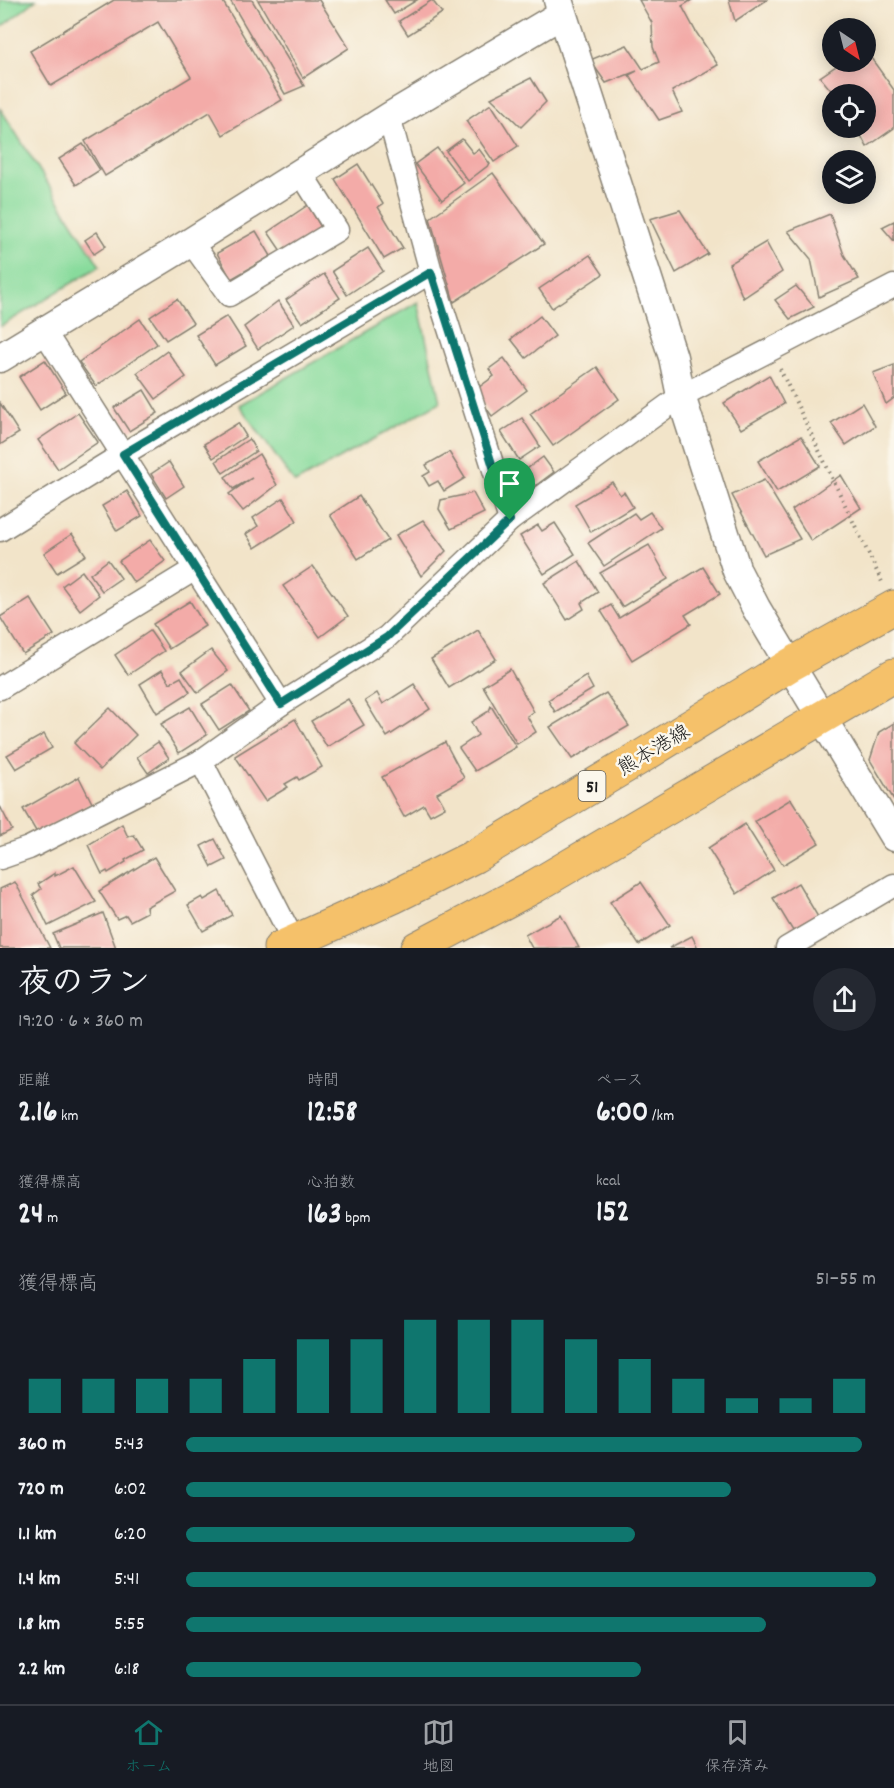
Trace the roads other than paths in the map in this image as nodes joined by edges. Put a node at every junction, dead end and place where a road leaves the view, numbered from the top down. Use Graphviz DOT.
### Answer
graph roads {
  1 [pos="560,7"];
  2 [pos="389,117"];
  3 [pos="301,173"];
  4 [pos="191,242"];
  5 [pos="431,272"];
  6 [pos="894,286"];
  7 [pos="44,331"];
  8 [pos="0,358"];
  9 [pos="681,396"];
  10 [pos="123,454"];
  11 [pos="510,520"];
  12 [pos="0,530"];
  13 [pos="195,569"];
  14 [pos="889,596"];
  15 [pos="790,665"];
  16 [pos="894,675"];
  17 [pos="0,687"];
  18 [pos="281,704"];
  19 [pos="823,717"];
  20 [pos="201,761"];
  21 [pos="894,837"];
  22 [pos="0,858"];
  23 [pos="894,885"];
  24 [pos="814,941"];
  25 [pos="287,945"];
  26 [pos="417,948"];
  27 [pos="787,948"];
  1 -- 2 [label="street"];
  1 -- 9 [label="street"];
  2 -- 3 [label="street"];
  2 -- 5 [label="street"];
  3 -- 4 [label="street"];
  3 -- 4 [label="street"];
  4 -- 7 [label="street"];
  5 -- 10 [label="street"];
  5 -- 11 [label="street"];
  6 -- 9 [label="street"];
  7 -- 8 [label="street"];
  7 -- 10 [label="street"];
  9 -- 11 [label="street"];
  9 -- 15 [label="street"];
  10 -- 12 [label="street"];
  10 -- 13 [label="street"];
  11 -- 18 [label="street"];
  13 -- 17 [label="street"];
  13 -- 18 [label="street"];
  14 -- 15 [label="main road, 熊本港線 / 51"];
  15 -- 19 [label="street"];
  15 -- 25 [label="main road, 熊本港線 / 51"];
  16 -- 19 [label="main road"];
  18 -- 20 [label="street"];
  19 -- 21 [label="street"];
  19 -- 26 [label="main road"];
  20 -- 22 [label="street"];
  20 -- 25 [label="street"];
  23 -- 24 [label="street"];
  24 -- 27 [label="street"];
}
